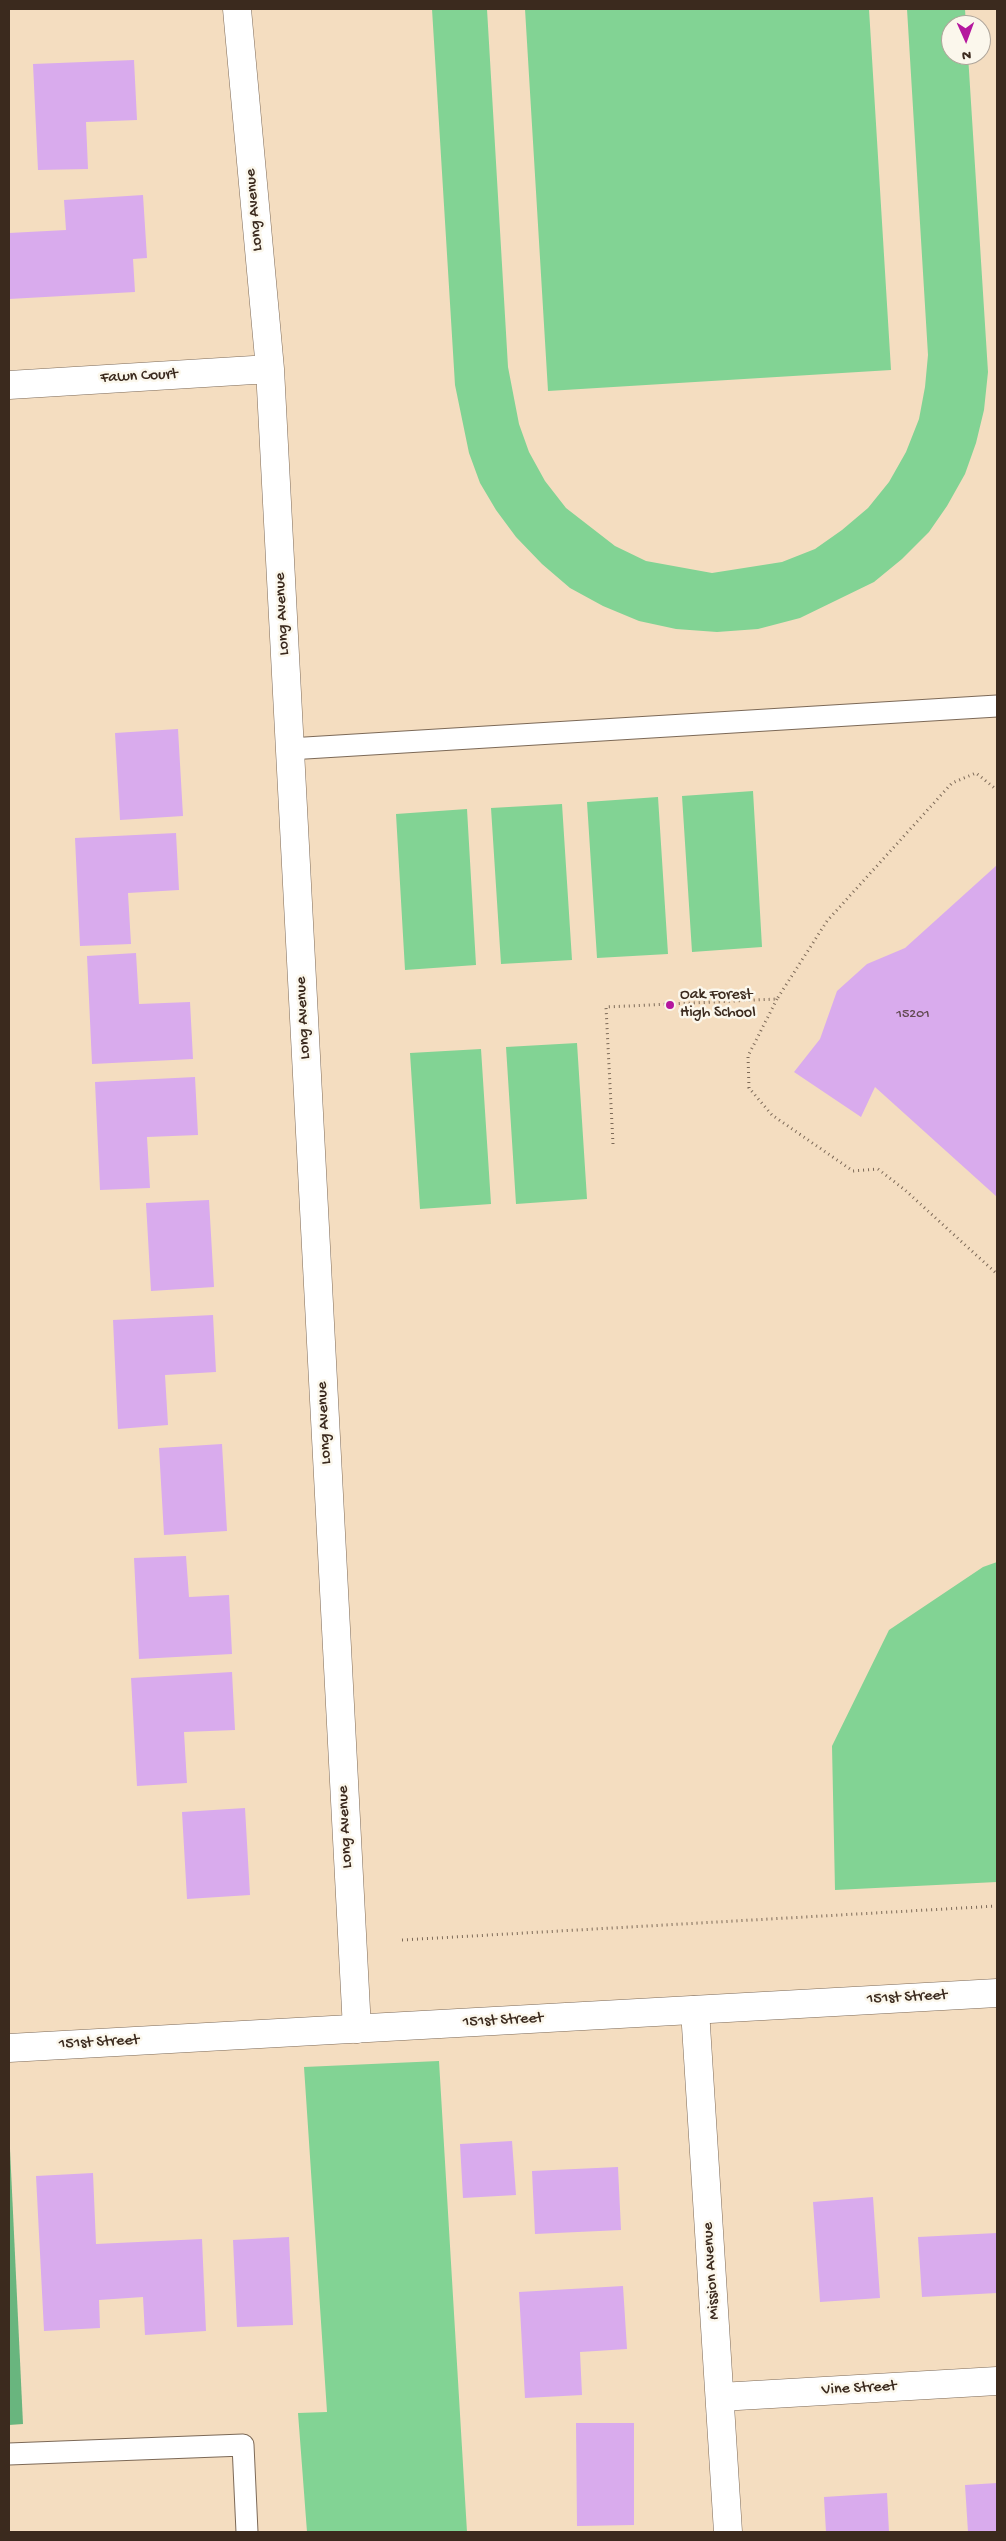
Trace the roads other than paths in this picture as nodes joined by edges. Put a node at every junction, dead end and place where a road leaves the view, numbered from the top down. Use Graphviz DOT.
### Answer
graph roads {
  1 [pos="237,9"];
  2 [pos="270,369"];
  3 [pos="9,384"];
  4 [pos="997,706"];
  5 [pos="289,749"];
  6 [pos="997,1993"];
  7 [pos="695,2010"];
  8 [pos="356,2029"];
  9 [pos="9,2048"];
  10 [pos="997,2382"];
  11 [pos="720,2397"];
  12 [pos="9,2454"];
  13 [pos="247,2532"];
  14 [pos="728,2532"];
  1 -- 2 [label="street, Long Avenue"];
  2 -- 3 [label="street, Fawn Court"];
  2 -- 5 [label="street, Long Avenue"];
  4 -- 5 [label="lane"];
  5 -- 8 [label="street, Long Avenue"];
  6 -- 7 [label="street, 151st Street"];
  7 -- 8 [label="street, 151st Street"];
  7 -- 11 [label="street, Mission Avenue"];
  8 -- 9 [label="street, 151st Street"];
  10 -- 11 [label="street, Vine Street"];
  11 -- 14 [label="street, Mission Avenue"];
  12 -- 13 [label="lane"];
}
